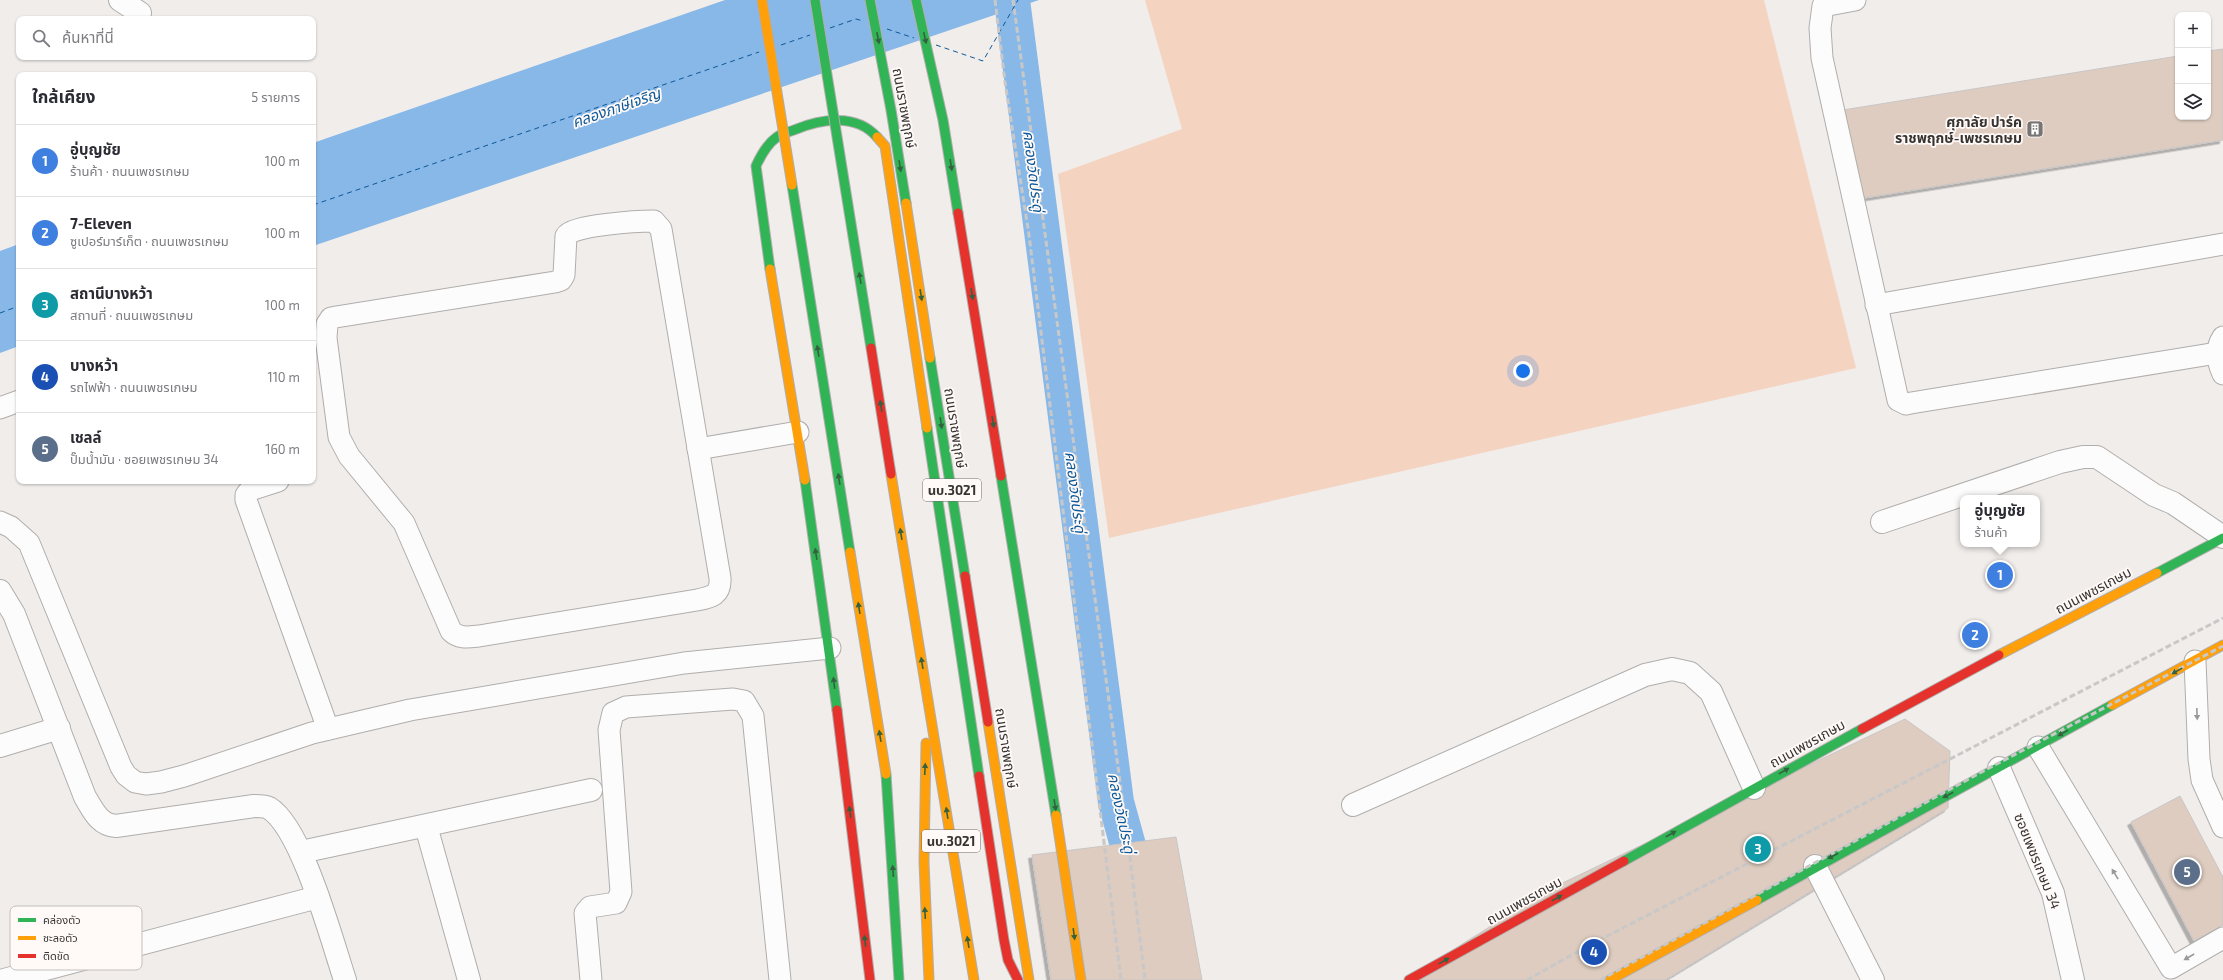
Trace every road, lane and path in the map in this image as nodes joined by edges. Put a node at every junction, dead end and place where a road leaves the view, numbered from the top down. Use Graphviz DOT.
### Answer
graph roads {
  1 [pos="120,0"];
  2 [pos="762,0"];
  3 [pos="815,0"];
  4 [pos="870,0"];
  5 [pos="916,0"];
  6 [pos="1855,0"];
  7 [pos="1822,3"];
  8 [pos="140,13"];
  9 [pos="2223,244"];
  10 [pos="1876,305"];
  11 [pos="2220,345"];
  12 [pos="2223,374"];
  13 [pos="16,402"];
  14 [pos="0,408"];
  15 [pos="798,432"];
  16 [pos="698,449"];
  17 [pos="269,484"];
  18 [pos="1962,495"];
  19 [pos="1960,496"];
  20 [pos="0,522"];
  21 [pos="1882,522"];
  22 [pos="2223,538"];
  23 [pos="0,591"];
  24 [pos="2223,645"];
  25 [pos="830,648"];
  26 [pos="2195,661"];
  27 [pos="928,701"];
  28 [pos="59,728"];
  29 [pos="328,729"];
  30 [pos="0,746"];
  31 [pos="2038,747"];
  32 [pos="1999,768"];
  33 [pos="1754,788"];
  34 [pos="592,790"];
  35 [pos="1353,805"];
  36 [pos="426,826"];
  37 [pos="2223,827"];
  38 [pos="301,852"];
  39 [pos="1815,866"];
  40 [pos="318,897"];
  41 [pos="1704,930"];
  42 [pos="2223,938"];
  43 [pos="142,944"];
  44 [pos="42,970"];
  45 [pos="2172,974"];
  46 [pos="1017,979"];
  47 [pos="4,980"];
  48 [pos="344,980"];
  49 [pos="469,980"];
  50 [pos="592,980"];
  51 [pos="780,980"];
  52 [pos="870,980"];
  53 [pos="899,980"];
  54 [pos="928,980"];
  55 [pos="974,980"];
  56 [pos="1029,980"];
  57 [pos="1080,980"];
  58 [pos="1410,980"];
  59 [pos="1610,980"];
  60 [pos="1626,980"];
  61 [pos="1873,980"];
  62 [pos="2073,980"];
  1 -- 8 [label="street"];
  53 -- 2 [label="main road, one-way, bridge"];
  27 -- 3 [label="main road, นบ.3021, one-way, bridge"];
  4 -- 56 [label="main road, ถนนราชพฤกษ์ / นบ.3021, one-way"];
  5 -- 57 [label="main road, one-way"];
  6 -- 7 [label="lane"];
  7 -- 10 [label="lane"];
  9 -- 10 [label="lane"];
  10 -- 11 [label="lane"];
  11 -- 12 [label="lane"];
  13 -- 14 [label="lane"];
  15 -- 16 [label="lane"];
  25 -- 15 [label="main road, one-way"];
  15 -- 46 [label="main road"];
  16 -- 16 [label="lane"];
  17 -- 29 [label="lane"];
  18 -- 22 [label="street"];
  19 -- 21 [label="street"];
  20 -- 29 [label="lane"];
  33 -- 22 [label="main road, ถนนเพชรเกษม, one-way"];
  23 -- 28 [label="street"];
  24 -- 26 [label="main road"];
  25 -- 29 [label="lane"];
  52 -- 25 [label="main road, one-way"];
  26 -- 31 [label="main road, one-way"];
  26 -- 37 [label="lane, one-way"];
  54 -- 27 [label="main road, one-way"];
  55 -- 27 [label="main road, นบ.3021, one-way"];
  28 -- 30 [label="street"];
  28 -- 38 [label="street"];
  31 -- 32 [label="main road"];
  45 -- 31 [label="lane, one-way"];
  32 -- 39 [label="main road, one-way"];
  32 -- 62 [label="street, ซอยเพชรเกษม 34"];
  33 -- 35 [label="street"];
  58 -- 33 [label="main road, ถนนเพชรเกษม, one-way"];
  34 -- 36 [label="street"];
  36 -- 38 [label="street"];
  36 -- 49 [label="street"];
  38 -- 40 [label="street"];
  39 -- 41 [label="main road"];
  39 -- 61 [label="street"];
  40 -- 43 [label="street"];
  40 -- 48 [label="street"];
  41 -- 59 [label="main road"];
  41 -- 60 [label="main road"];
  42 -- 45 [label="lane, one-way"];
  44 -- 47 [label="street"];
  50 -- 51 [label="lane"];
}
